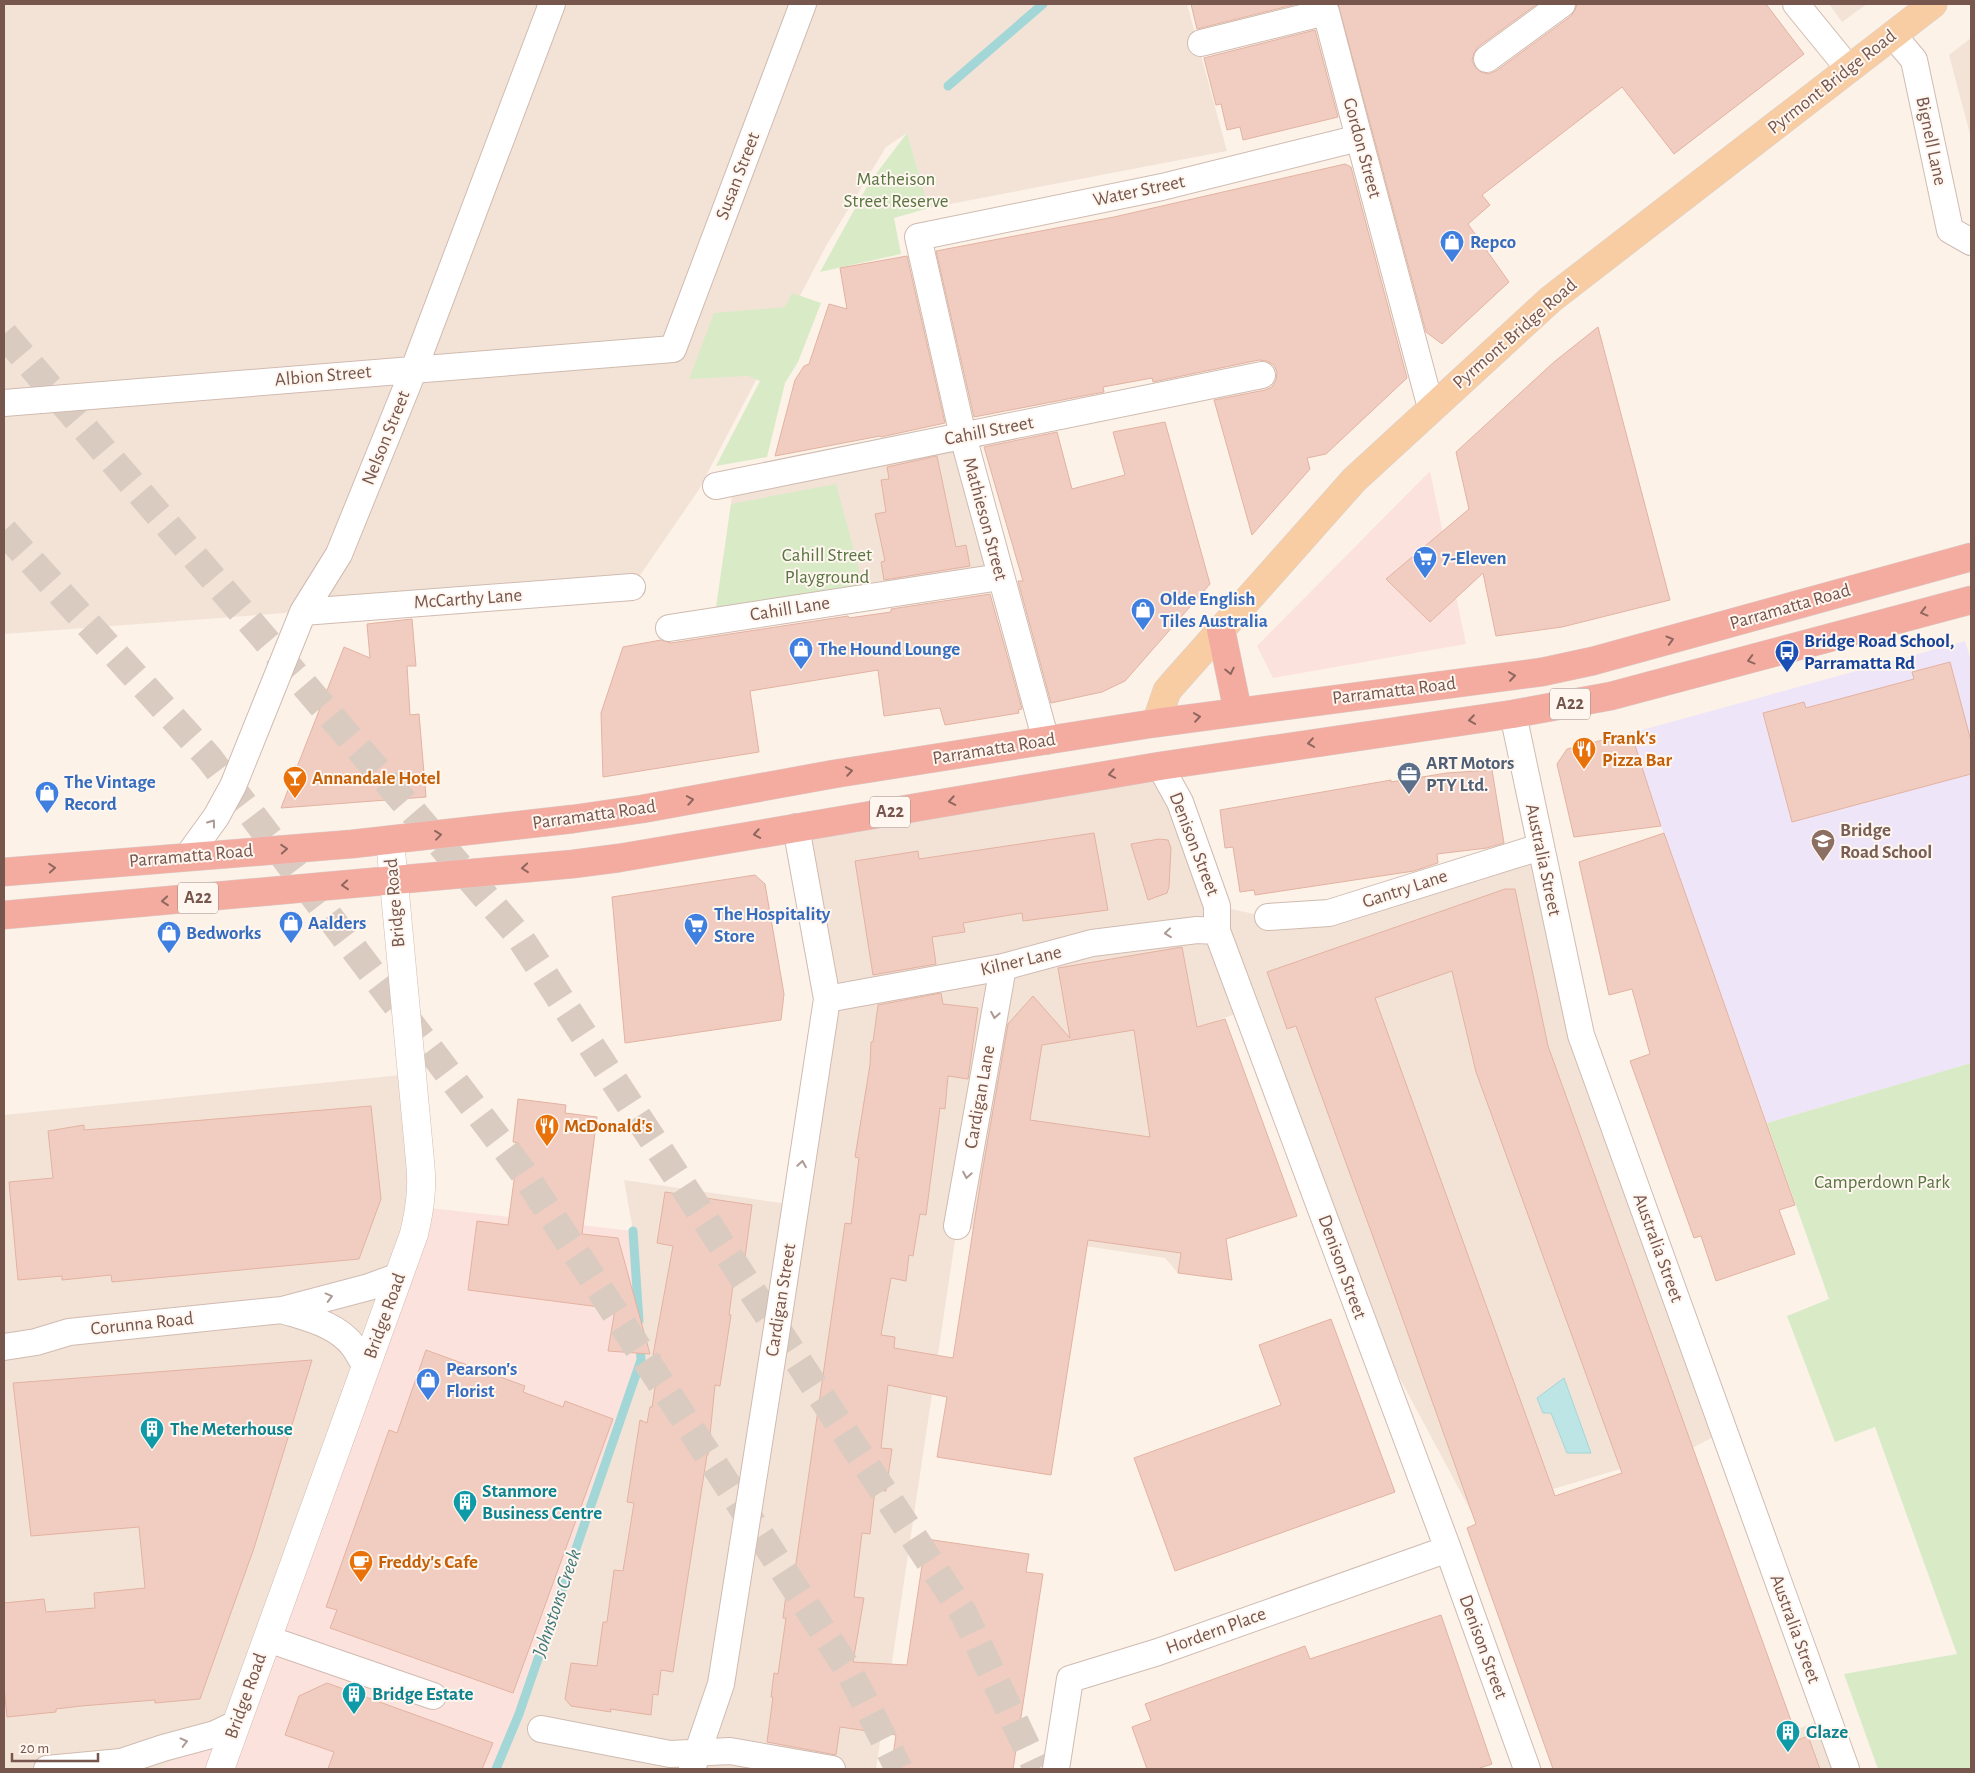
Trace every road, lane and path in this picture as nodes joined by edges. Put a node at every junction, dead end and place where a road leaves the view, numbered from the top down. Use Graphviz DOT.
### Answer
graph roads {
  1 [pos="552,4"];
  2 [pos="804,4"];
  3 [pos="1562,4"];
  4 [pos="1796,4"];
  5 [pos="1933,4"];
  6 [pos="1893,35"];
  7 [pos="1202,43"];
  8 [pos="1487,59"];
  9 [pos="1849,69"];
  10 [pos="1358,138"];
  11 [pos="918,237"];
  12 [pos="1971,242"];
  13 [pos="673,349"];
  14 [pos="414,370"];
  15 [pos="1262,375"];
  16 [pos="4,403"];
  17 [pos="1432,408"];
  18 [pos="963,436"];
  19 [pos="716,486"];
  20 [pos="1971,557"];
  21 [pos="1000,577"];
  22 [pos="632,587"];
  23 [pos="1971,600"];
  24 [pos="303,612"];
  25 [pos="669,628"];
  26 [pos="1221,630"];
  27 [pos="1238,712"];
  28 [pos="1513,714"];
  29 [pos="1156,723"];
  30 [pos="1046,741"];
  31 [pos="1160,766"];
  32 [pos="796,827"];
  33 [pos="390,840"];
  34 [pos="1540,847"];
  35 [pos="187,857"];
  36 [pos="4,872"];
  37 [pos="393,880"];
  38 [pos="4,915"];
  39 [pos="1268,917"];
  40 [pos="1217,931"];
  41 [pos="1004,967"];
  42 [pos="827,999"];
  43 [pos="957,1226"];
  44 [pos="399,1276"];
  45 [pos="282,1310"];
  46 [pos="4,1347"];
  47 [pos="366,1367"];
  48 [pos="1448,1549"];
  49 [pos="268,1639"];
  50 [pos="433,1696"];
  51 [pos="236,1724"];
  52 [pos="541,1729"];
  53 [pos="695,1761"];
  54 [pos="121,1762"];
  55 [pos="47,1769"];
  56 [pos="154,1769"];
  57 [pos="220,1769"];
  58 [pos="832,1769"];
  59 [pos="1056,1769"];
  60 [pos="1527,1769"];
  61 [pos="1846,1769"];
  1 -- 14 [label="street, Nelson Street"];
  2 -- 13 [label="street, Susan Street"];
  3 -- 8 [label="street"];
  4 -- 9 [label="street"];
  5 -- 6 [label="main road, Pyrmont Bridge Road"];
  6 -- 9 [label="main road, Pyrmont Bridge Road"];
  6 -- 12 [label="street, Bignell Lane"];
  7 -- 10 [label="street, Gordon Street"];
  9 -- 17 [label="main road, Pyrmont Bridge Road"];
  10 -- 11 [label="street, Water Street"];
  10 -- 17 [label="street, Gordon Street"];
  11 -- 18 [label="street, Mathieson Street"];
  13 -- 14 [label="street, Albion Street"];
  14 -- 16 [label="street, Albion Street"];
  14 -- 24 [label="street, Nelson Street"];
  15 -- 18 [label="street, Cahill Street"];
  17 -- 26 [label="main road, Pyrmont Bridge Road"];
  18 -- 19 [label="street, Cahill Street"];
  18 -- 21 [label="street, Mathieson Street"];
  27 -- 20 [label="highway, Parramatta Road / A22, one-way"];
  21 -- 25 [label="street, Cahill Lane"];
  21 -- 30 [label="street, Mathieson Street"];
  22 -- 24 [label="street, McCarthy Lane"];
  23 -- 28 [label="highway, Parramatta Road / A22, one-way"];
  35 -- 24 [label="street, Nelson Street, one-way"];
  26 -- 27 [label="highway, one-way"];
  26 -- 29 [label="main road, Pyrmont Bridge Road"];
  29 -- 27 [label="highway, Parramatta Road / A22, one-way"];
  28 -- 31 [label="highway, Parramatta Road / A22, one-way"];
  28 -- 34 [label="street, Australia Street"];
  29 -- 30 [label="highway, Parramatta Road / A22"];
  29 -- 31 [label="highway"];
  33 -- 30 [label="highway, Parramatta Road / A22, one-way"];
  31 -- 32 [label="highway, Parramatta Road / A22, one-way"];
  31 -- 40 [label="street, Denison Street"];
  32 -- 37 [label="highway, Parramatta Road / A22, one-way"];
  32 -- 42 [label="street, Cardigan Street"];
  35 -- 33 [label="highway, Parramatta Road / A22, one-way"];
  33 -- 37 [label="main road, Bridge Road"];
  34 -- 39 [label="street, Gantry Lane"];
  34 -- 61 [label="street, Australia Street"];
  36 -- 35 [label="highway, Parramatta Road / A22, one-way"];
  37 -- 38 [label="highway, Parramatta Road / A22, one-way"];
  37 -- 44 [label="main road, Bridge Road"];
  40 -- 41 [label="street, Kilner Lane, one-way"];
  40 -- 48 [label="street, Denison Street"];
  41 -- 42 [label="street, Kilner Lane"];
  41 -- 43 [label="street, Cardigan Lane, one-way"];
  53 -- 42 [label="street, Cardigan Street, one-way"];
  45 -- 44 [label="street, Corunna Road, one-way"];
  44 -- 47 [label="main road, Bridge Road"];
  45 -- 46 [label="street, Corunna Road"];
  45 -- 47 [label="street, Corunna Road"];
  47 -- 49 [label="main road, Bridge Road"];
  48 -- 59 [label="street, Hordern Place"];
  48 -- 60 [label="street, Denison Street"];
  49 -- 50 [label="street"];
  49 -- 51 [label="main road, Bridge Road"];
  54 -- 51 [label="street, one-way"];
  51 -- 57 [label="main road, Bridge Road"];
  52 -- 53 [label="street"];
  53 -- 58 [label="street"];
  54 -- 55 [label="street"];
  54 -- 56 [label="street"];
}
